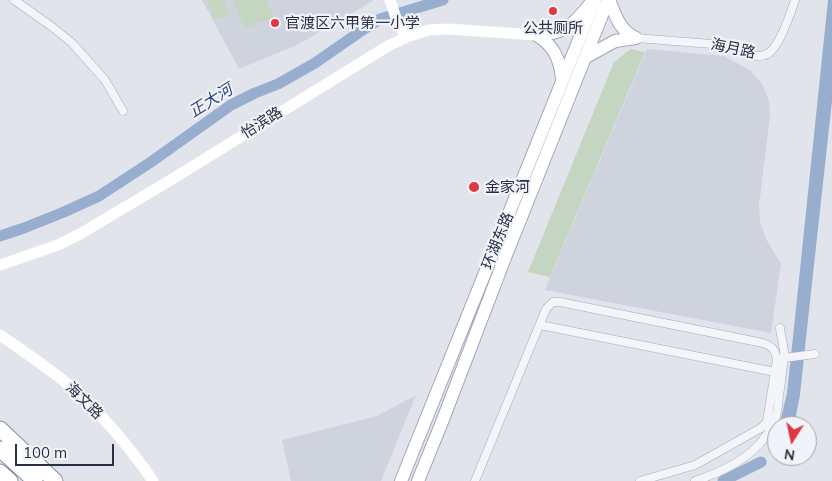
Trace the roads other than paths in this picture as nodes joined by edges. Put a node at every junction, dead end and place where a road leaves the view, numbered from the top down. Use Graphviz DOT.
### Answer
graph roads {
  1 [pos="14,0"];
  2 [pos="594,0"];
  3 [pos="609,0"];
  4 [pos="795,0"];
  5 [pos="394,3"];
  6 [pos="536,35"];
  7 [pos="407,37"];
  8 [pos="636,38"];
  9 [pos="586,57"];
  10 [pos="562,81"];
  11 [pos="123,111"];
  12 [pos="0,265"];
  13 [pos="540,325"];
  14 [pos="780,328"];
  15 [pos="0,335"];
  16 [pos="815,354"];
  17 [pos="787,357"];
  18 [pos="775,372"];
  19 [pos="0,429"];
  20 [pos="0,449"];
  21 [pos="0,472"];
  22 [pos="10,481"];
  23 [pos="34,481"];
  24 [pos="55,481"];
  25 [pos="153,481"];
  26 [pos="402,481"];
  27 [pos="418,481"];
  28 [pos="475,481"];
  29 [pos="640,481"];
  30 [pos="695,481"];
  1 -- 11 [label="street"];
  2 -- 6 [label="main road"];
  2 -- 10 [label="main road, 环湖东路"];
  3 -- 8 [label="main road"];
  3 -- 9 [label="main road, 环湖东路"];
  4 -- 8 [label="street, 海月路"];
  5 -- 7 [label="street"];
  6 -- 7 [label="street, 怡滨路"];
  6 -- 10 [label="main road"];
  7 -- 12 [label="street, 怡滨路"];
  8 -- 9 [label="main road"];
  9 -- 27 [label="main road, 环湖东路"];
  10 -- 26 [label="main road, 环湖东路"];
  13 -- 18 [label="street"];
  13 -- 18 [label="street"];
  13 -- 28 [label="street"];
  14 -- 17 [label="street"];
  15 -- 25 [label="street, 海文路"];
  16 -- 17 [label="street"];
  17 -- 30 [label="street"];
  18 -- 29 [label="street"];
  19 -- 24 [label="highway"];
  20 -- 23 [label="highway"];
  21 -- 22 [label="highway"];
}
